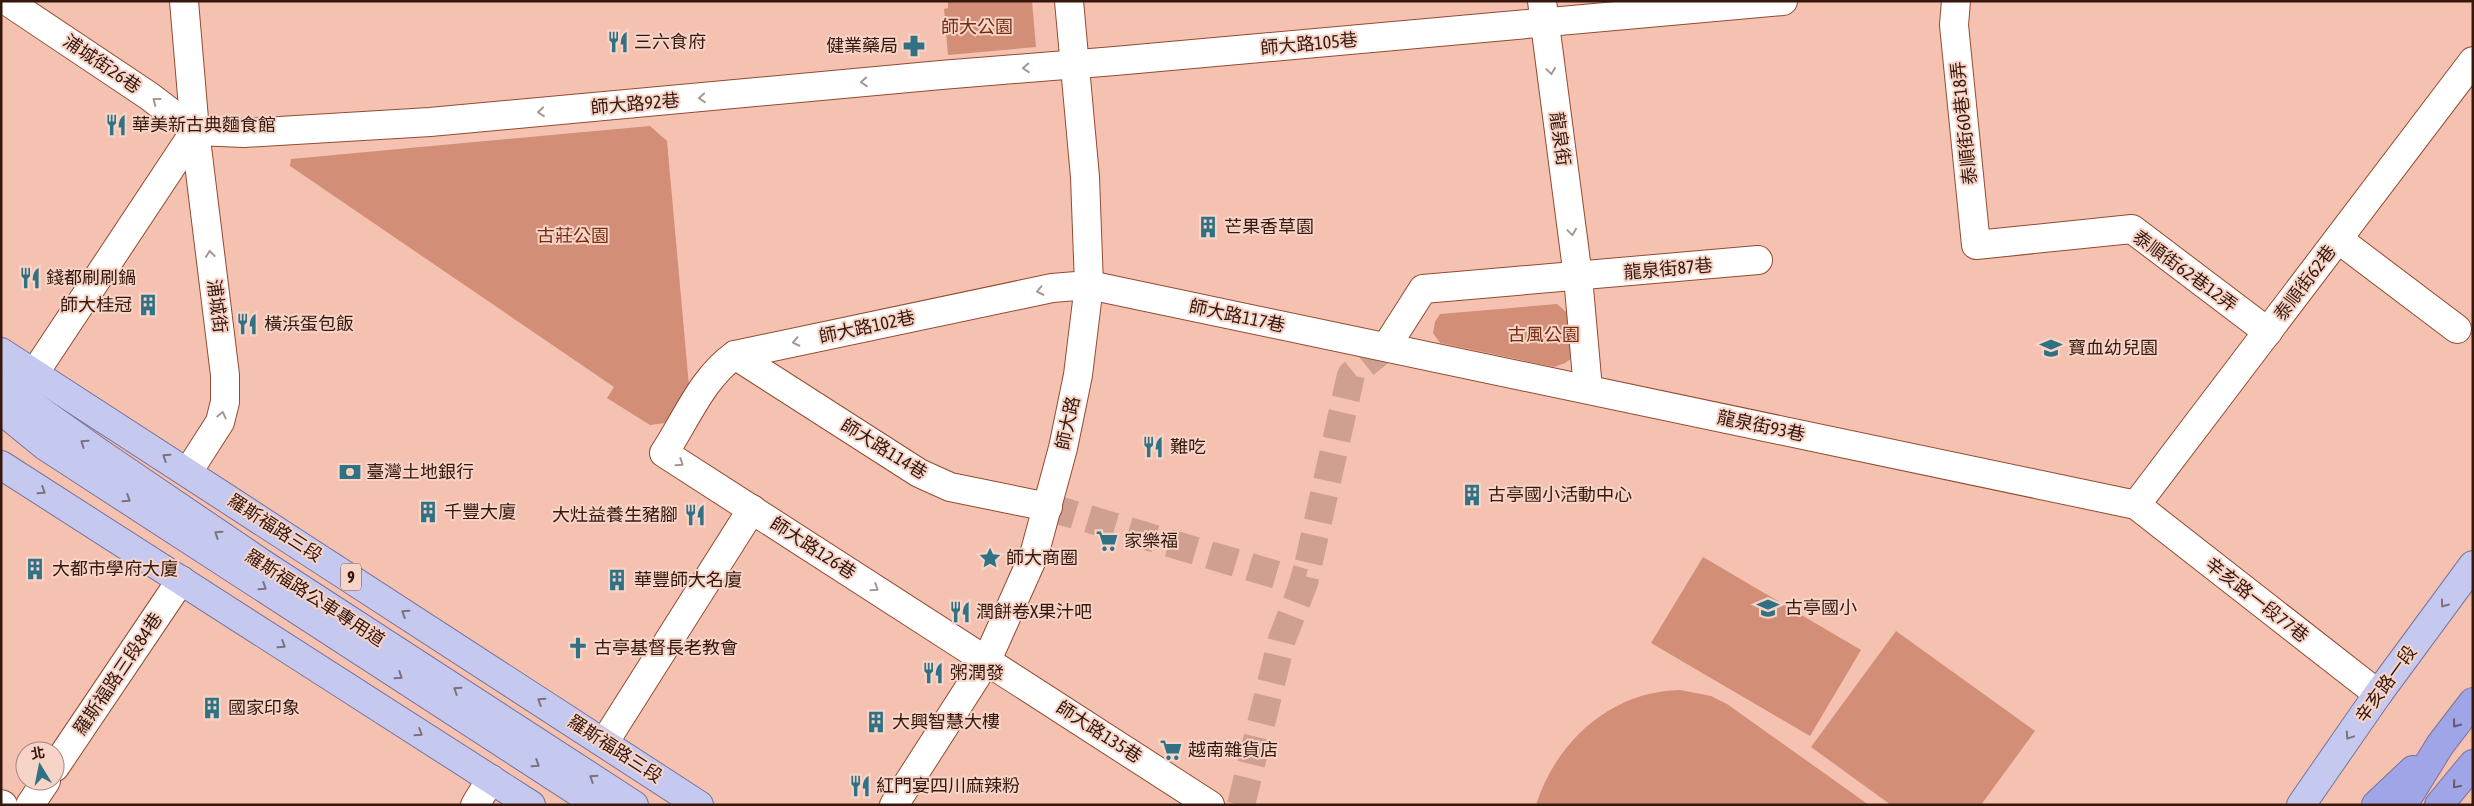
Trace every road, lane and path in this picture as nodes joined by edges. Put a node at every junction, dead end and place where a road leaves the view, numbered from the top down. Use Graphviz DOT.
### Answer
graph roads {
  1 [pos="7,1"];
  2 [pos="184,1"];
  3 [pos="1069,1"];
  4 [pos="1783,1"];
  5 [pos="1956,1"];
  6 [pos="1543,12"];
  7 [pos="2473,61"];
  8 [pos="1075,64"];
  9 [pos="195,131"];
  10 [pos="2338,239"];
  11 [pos="1976,245"];
  12 [pos="1758,260"];
  13 [pos="1578,277"];
  14 [pos="1089,285"];
  15 [pos="2457,329"];
  16 [pos="2268,332"];
  17 [pos="1386,346"];
  18 [pos="1,352"];
  19 [pos="735,355"];
  20 [pos="35,373"];
  21 [pos="1588,389"];
  22 [pos="6,405"];
  23 [pos="681,427"];
  24 [pos="1,465"];
  25 [pos="188,472"];
  26 [pos="2136,505"];
  27 [pos="1048,507"];
  28 [pos="752,509"];
  29 [pos="2473,565"];
  30 [pos="181,580"];
  31 [pos="987,660"];
  32 [pos="2378,694"];
  33 [pos="2473,702"];
  34 [pos="604,743"];
  35 [pos="2440,745"];
  36 [pos="65,752"];
  37 [pos="2473,764"];
  38 [pos="492,779"];
  39 [pos="39,791"];
  40 [pos="30,805"];
  41 [pos="475,805"];
  42 [pos="531,805"];
  43 [pos="598,805"];
  44 [pos="634,805"];
  45 [pos="699,805"];
  46 [pos="894,805"];
  47 [pos="1210,805"];
  48 [pos="2301,805"];
  49 [pos="2376,805"];
  50 [pos="2403,805"];
  51 [pos="2439,805"];
  9 -- 1 [label="street, 浦城街26巷, one-way"];
  2 -- 9 [label="street, 浦城街"];
  3 -- 8 [label="street, 師大路"];
  4 -- 6 [label="street, 師大路105巷"];
  5 -- 11 [label="street, 泰順街60巷18弄"];
  6 -- 8 [label="street, 師大路105巷"];
  6 -- 13 [label="street, 龍泉街, one-way"];
  7 -- 10 [label="street, 泰順街62巷"];
  8 -- 9 [label="street, 師大路92巷, one-way"];
  8 -- 14 [label="street, 師大路"];
  9 -- 20 [label="street"];
  25 -- 9 [label="street, 浦城街, one-way"];
  10 -- 15 [label="street"];
  10 -- 16 [label="street, 泰順街62巷"];
  11 -- 16 [label="street, 泰順街62巷12弄"];
  12 -- 13 [label="street, 龍泉街87巷"];
  13 -- 17 [label="street"];
  13 -- 21 [label="street, 龍泉街"];
  14 -- 17 [label="street, 師大路117巷"];
  14 -- 19 [label="street, 師大路102巷, one-way"];
  14 -- 27 [label="street, 師大路"];
  16 -- 26 [label="street, 泰順街62巷"];
  17 -- 21 [label="street, 龍泉街93巷"];
  18 -- 20 [label="main road, 羅斯福路三段 / 9"];
  19 -- 23 [label="street, 師大路102巷"];
  19 -- 27 [label="street, 師大路114巷"];
  20 -- 22 [label="street"];
  25 -- 20 [label="main road, 羅斯福路三段 / 9, one-way"];
  21 -- 26 [label="street, 龍泉街93巷"];
  22 -- 43 [label="main road, 羅斯福路公車專用道, one-way"];
  44 -- 22 [label="main road, 羅斯福路公車專用道 / 9, one-way"];
  23 -- 28 [label="street, 師大路126巷, one-way"];
  24 -- 30 [label="main road, one-way"];
  34 -- 25 [label="main road, 羅斯福路三段 / 9, one-way"];
  26 -- 32 [label="street, 辛亥路一段77巷"];
  27 -- 31 [label="street, 師大路"];
  28 -- 31 [label="street, 師大路126巷, one-way"];
  28 -- 34 [label="street"];
  29 -- 32 [label="main road, 辛亥路一段, one-way"];
  30 -- 36 [label="street, 羅斯福路三段84巷"];
  30 -- 38 [label="main road, one-way"];
  31 -- 46 [label="street, 師大路"];
  31 -- 47 [label="street, 師大路135巷"];
  32 -- 48 [label="main road, 辛亥路一段, one-way"];
  33 -- 35 [label="highway, one-way"];
  34 -- 45 [label="main road, 羅斯福路三段 / 9"];
  35 -- 49 [label="highway"];
  35 -- 50 [label="highway"];
  37 -- 51 [label="highway, one-way"];
  38 -- 41 [label="street"];
  38 -- 42 [label="main road"];
  39 -- 40 [label="street"];
}
